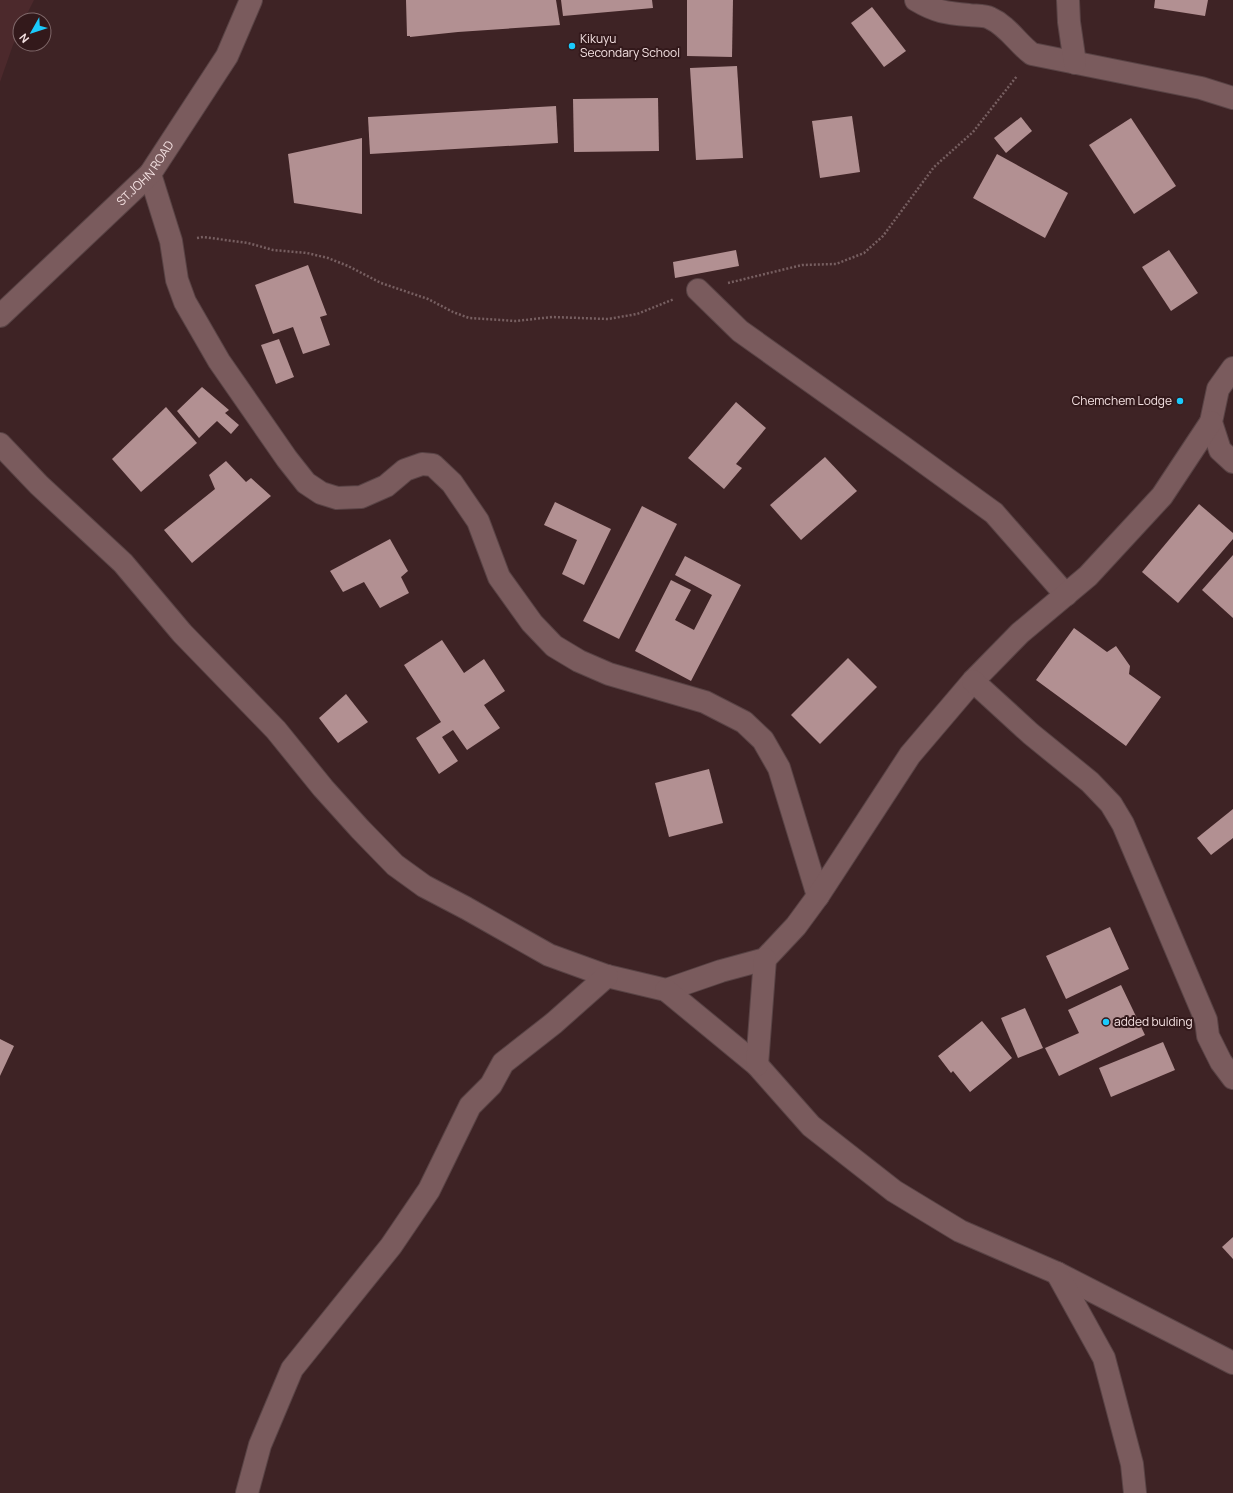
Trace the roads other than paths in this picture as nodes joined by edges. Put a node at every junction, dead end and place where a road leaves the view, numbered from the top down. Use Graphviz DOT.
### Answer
graph roads {
  1 [pos="251,0"];
  2 [pos="916,0"];
  3 [pos="1068,0"];
  4 [pos="1075,63"];
  5 [pos="1233,98"];
  6 [pos="150,174"];
  7 [pos="698,290"];
  8 [pos="0,316"];
  9 [pos="1233,368"];
  10 [pos="1211,422"];
  11 [pos="0,444"];
  12 [pos="1233,462"];
  13 [pos="1066,595"];
  14 [pos="973,681"];
  15 [pos="818,896"];
  16 [pos="765,959"];
  17 [pos="607,976"];
  18 [pos="666,990"];
  19 [pos="757,1065"];
  20 [pos="1233,1078"];
  21 [pos="1057,1273"];
  22 [pos="1233,1363"];
  23 [pos="247,1493"];
  24 [pos="1136,1493"];
  1 -- 6 [label="street, ST.JOHN ROAD"];
  2 -- 4 [label="street"];
  3 -- 4 [label="street"];
  4 -- 5 [label="street"];
  6 -- 8 [label="street, ST.JOHN ROAD"];
  6 -- 15 [label="street"];
  7 -- 13 [label="street"];
  9 -- 10 [label="street"];
  10 -- 12 [label="street"];
  10 -- 13 [label="street"];
  11 -- 17 [label="street"];
  13 -- 14 [label="street"];
  14 -- 15 [label="street"];
  14 -- 20 [label="street"];
  15 -- 16 [label="street"];
  16 -- 18 [label="street"];
  16 -- 19 [label="street"];
  17 -- 18 [label="street"];
  17 -- 23 [label="street"];
  18 -- 19 [label="street"];
  19 -- 21 [label="street"];
  21 -- 22 [label="street"];
  21 -- 24 [label="street"];
}
